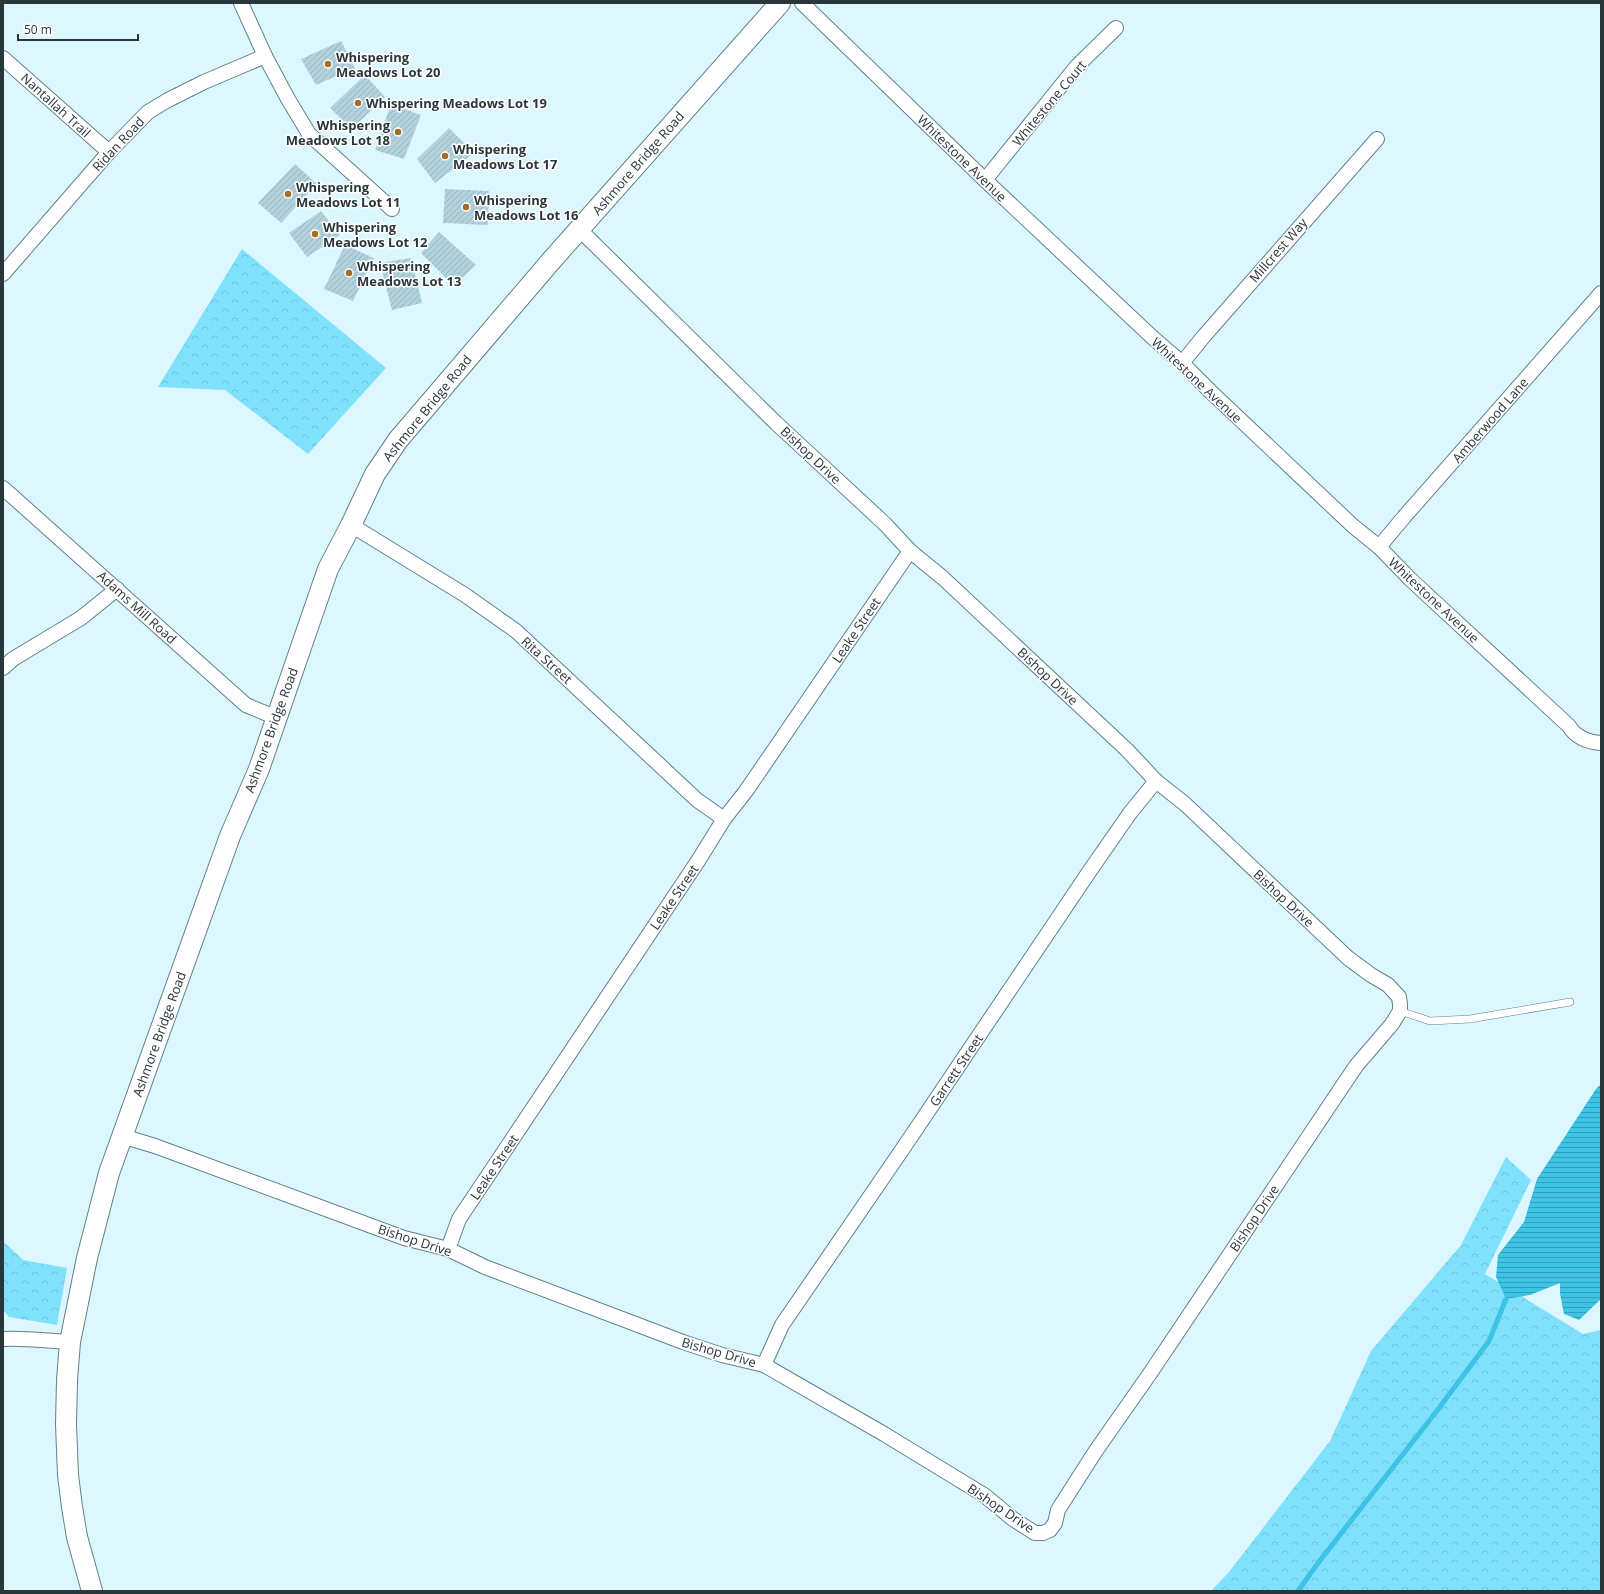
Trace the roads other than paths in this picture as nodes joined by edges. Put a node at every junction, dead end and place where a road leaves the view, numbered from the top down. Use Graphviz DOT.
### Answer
graph roads {
  1 [pos="241,3"];
  2 [pos="780,3"];
  3 [pos="802,3"];
  4 [pos="1116,28"];
  5 [pos="265,56"];
  6 [pos="3,58"];
  7 [pos="1377,139"];
  8 [pos="109,152"];
  9 [pos="985,180"];
  10 [pos="392,209"];
  11 [pos="580,230"];
  12 [pos="3,274"];
  13 [pos="1601,293"];
  14 [pos="1182,363"];
  15 [pos="3,488"];
  16 [pos="351,525"];
  17 [pos="1379,547"];
  18 [pos="910,551"];
  19 [pos="117,589"];
  20 [pos="3,668"];
  21 [pos="277,718"];
  22 [pos="1601,742"];
  23 [pos="1156,781"];
  24 [pos="724,820"];
  25 [pos="1570,1002"];
  26 [pos="1400,1011"];
  27 [pos="122,1136"];
  28 [pos="448,1249"];
  29 [pos="3,1339"];
  30 [pos="70,1342"];
  31 [pos="764,1365"];
  32 [pos="92,1591"];
  1 -- 5 [label="street"];
  2 -- 11 [label="main road, Ashmore Bridge Road"];
  3 -- 9 [label="street, Whitestone Avenue"];
  4 -- 9 [label="street, Whitestone Court"];
  5 -- 8 [label="street, Ridan Road"];
  5 -- 10 [label="street"];
  6 -- 8 [label="street, Nantallah Trail"];
  7 -- 14 [label="street, Millcrest Way"];
  8 -- 12 [label="street, Ridan Road"];
  9 -- 14 [label="street, Whitestone Avenue"];
  11 -- 16 [label="main road, Ashmore Bridge Road"];
  11 -- 18 [label="street, Bishop Drive"];
  13 -- 17 [label="street, Amberwood Lane"];
  14 -- 17 [label="street, Whitestone Avenue"];
  15 -- 19 [label="street, Adams Mill Road"];
  16 -- 21 [label="main road, Ashmore Bridge Road"];
  16 -- 24 [label="street, Rita Street"];
  17 -- 22 [label="street, Whitestone Avenue"];
  18 -- 23 [label="street, Bishop Drive"];
  18 -- 24 [label="street, Leake Street"];
  19 -- 20 [label="street"];
  19 -- 21 [label="street, Adams Mill Road"];
  21 -- 27 [label="main road, Ashmore Bridge Road"];
  23 -- 26 [label="street, Bishop Drive"];
  23 -- 31 [label="street, Garrett Street"];
  24 -- 28 [label="street, Leake Street"];
  25 -- 26 [label="lane"];
  26 -- 31 [label="street, Bishop Drive"];
  27 -- 28 [label="street, Bishop Drive"];
  27 -- 30 [label="main road, Ashmore Bridge Road"];
  28 -- 31 [label="street, Bishop Drive"];
  29 -- 30 [label="street"];
  30 -- 32 [label="main road, Ashmore Bridge Road"];
}
